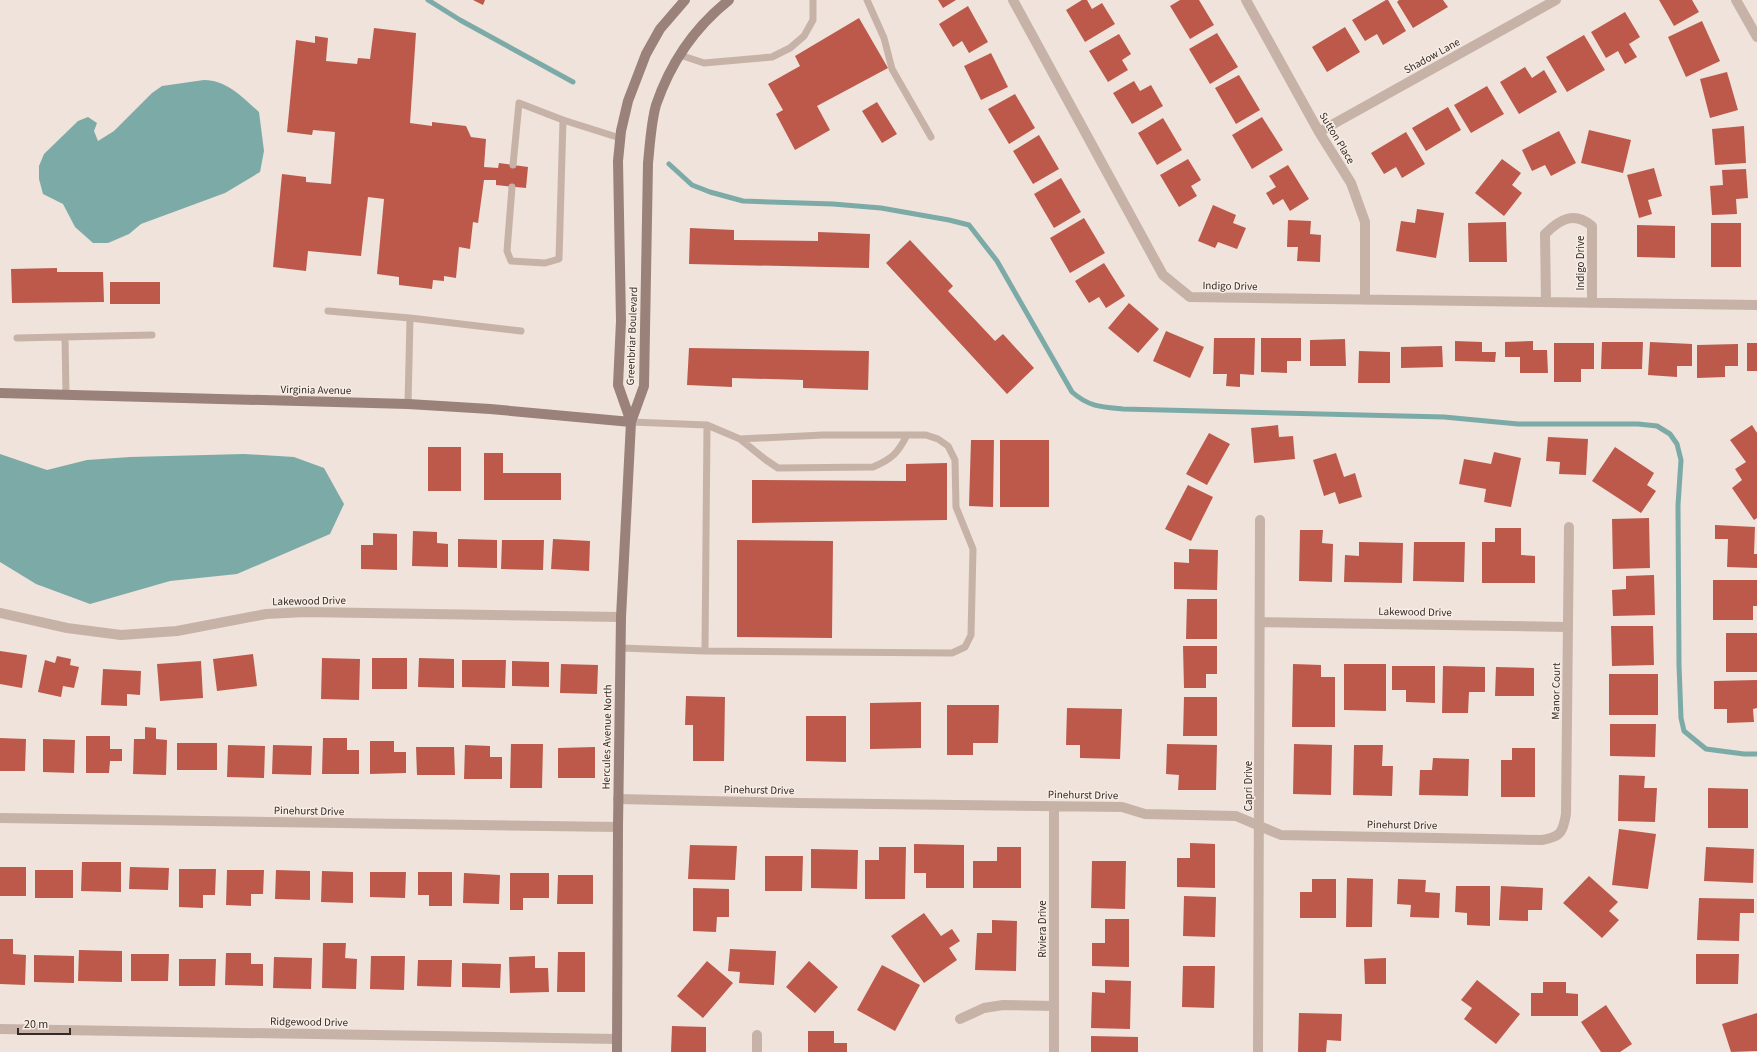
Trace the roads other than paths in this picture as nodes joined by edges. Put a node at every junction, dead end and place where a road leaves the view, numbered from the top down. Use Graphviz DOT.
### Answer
graph roads {
  1 [pos="685,0"];
  2 [pos="729,0"];
  3 [pos="813,0"];
  4 [pos="867,0"];
  5 [pos="1013,0"];
  6 [pos="1246,0"];
  7 [pos="1556,0"];
  8 [pos="1736,0"];
  9 [pos="1757,37"];
  10 [pos="680,55"];
  11 [pos="563,120"];
  12 [pos="1319,132"];
  13 [pos="930,137"];
  14 [pos="620,138"];
  15 [pos="513,165"];
  16 [pos="512,187"];
  17 [pos="1365,300"];
  18 [pos="1546,302"];
  19 [pos="1592,303"];
  20 [pos="1757,304"];
  21 [pos="328,311"];
  22 [pos="410,318"];
  23 [pos="521,331"];
  24 [pos="152,335"];
  25 [pos="65,337"];
  26 [pos="17,338"];
  27 [pos="0,393"];
  28 [pos="66,394"];
  29 [pos="408,404"];
  30 [pos="631,422"];
  31 [pos="707,425"];
  32 [pos="907,435"];
  33 [pos="740,439"];
  34 [pos="1260,520"];
  35 [pos="1569,527"];
  36 [pos="0,613"];
  37 [pos="621,617"];
  38 [pos="1261,622"];
  39 [pos="1568,626"];
  40 [pos="621,648"];
  41 [pos="705,651"];
  42 [pos="618,799"];
  43 [pos="1054,807"];
  44 [pos="0,818"];
  45 [pos="1260,826"];
  46 [pos="618,828"];
  47 [pos="1542,840"];
  48 [pos="1054,1006"];
  49 [pos="960,1018"];
  50 [pos="0,1029"];
  51 [pos="758,1035"];
  52 [pos="617,1039"];
  53 [pos="617,1052"];
  54 [pos="757,1052"];
  55 [pos="1054,1052"];
  56 [pos="1258,1052"];
  1 -- 14 [label="street, Greenbriar Boulevard"];
  2 -- 10 [label="street, Greenbriar Boulevard"];
  3 -- 10 [label="lane"];
  4 -- 13 [label="lane"];
  5 -- 17 [label="street, Indigo Drive"];
  6 -- 12 [label="street, Sutton Place"];
  7 -- 12 [label="street, Shadow Lane"];
  8 -- 9 [label="street"];
  10 -- 30 [label="street, Greenbriar Boulevard"];
  11 -- 14 [label="lane"];
  11 -- 15 [label="lane"];
  11 -- 16 [label="lane"];
  12 -- 17 [label="street, Sutton Place"];
  14 -- 30 [label="street, Greenbriar Boulevard"];
  17 -- 18 [label="street, Indigo Drive"];
  18 -- 19 [label="street, Indigo Drive"];
  18 -- 19 [label="street, Indigo Drive"];
  19 -- 20 [label="street, Indigo Drive"];
  21 -- 22 [label="lane"];
  22 -- 23 [label="lane"];
  22 -- 29 [label="lane"];
  24 -- 25 [label="lane"];
  25 -- 26 [label="lane"];
  25 -- 28 [label="lane"];
  27 -- 28 [label="street, Virginia Avenue"];
  28 -- 29 [label="street, Virginia Avenue"];
  29 -- 30 [label="street, Virginia Avenue"];
  30 -- 31 [label="lane"];
  30 -- 37 [label="street, Hercules Avenue North"];
  31 -- 33 [label="lane"];
  31 -- 41 [label="lane"];
  32 -- 33 [label="lane"];
  32 -- 33 [label="lane"];
  32 -- 41 [label="lane"];
  34 -- 38 [label="street, Capri Drive"];
  35 -- 39 [label="street, Manor Court"];
  36 -- 37 [label="street, Lakewood Drive"];
  37 -- 40 [label="street, Hercules Avenue North"];
  38 -- 39 [label="street, Lakewood Drive"];
  38 -- 45 [label="street, Capri Drive"];
  39 -- 47 [label="street, Manor Court"];
  40 -- 41 [label="lane"];
  40 -- 42 [label="street, Hercules Avenue North"];
  42 -- 43 [label="street, Pinehurst Drive"];
  42 -- 46 [label="street, Hercules Avenue North"];
  43 -- 45 [label="street, Pinehurst Drive"];
  43 -- 48 [label="street, Riviera Drive"];
  44 -- 46 [label="street, Pinehurst Drive"];
  45 -- 47 [label="street, Pinehurst Drive"];
  45 -- 56 [label="street, Capri Drive"];
  46 -- 52 [label="street, Hercules Avenue North"];
  48 -- 49 [label="street"];
  48 -- 55 [label="street, Riviera Drive"];
  50 -- 52 [label="street, Ridgewood Drive"];
  51 -- 54 [label="street"];
  52 -- 53 [label="street, Hercules Avenue North"];
}
